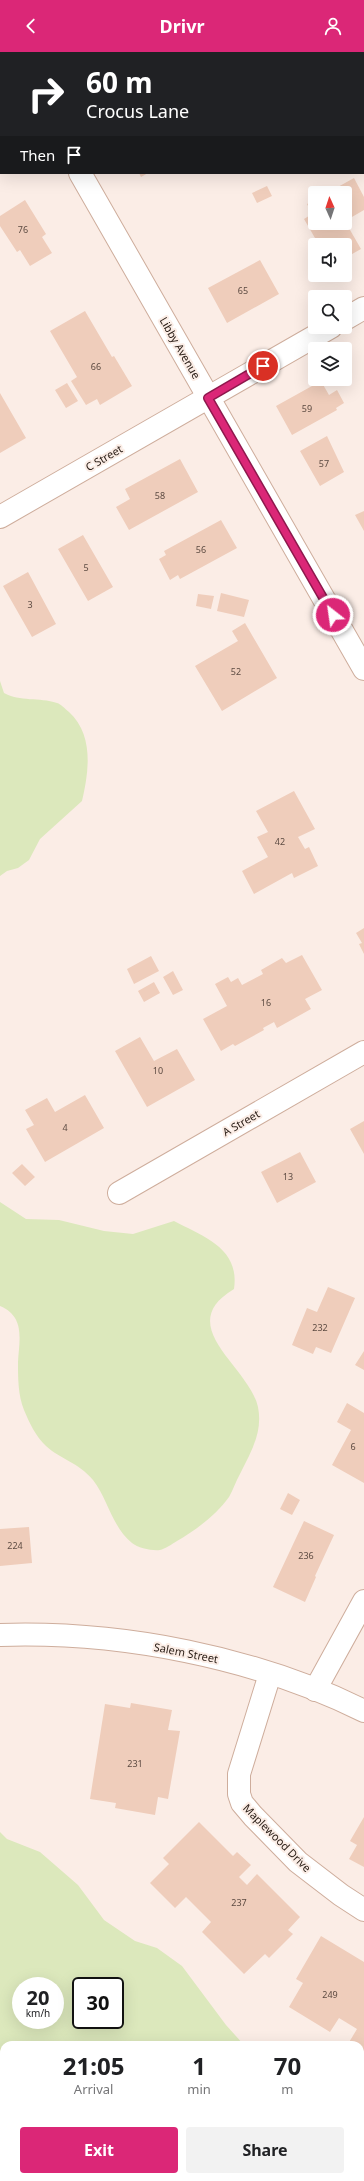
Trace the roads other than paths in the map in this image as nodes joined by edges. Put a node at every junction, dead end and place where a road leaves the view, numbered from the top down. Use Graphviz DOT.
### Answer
graph roads {
  1 [pos="81,174"];
  2 [pos="364,308"];
  3 [pos="352,315"];
  4 [pos="319,334"];
  5 [pos="208,398"];
  6 [pos="0,517"];
  7 [pos="364,670"];
  8 [pos="364,1052"];
  9 [pos="119,1193"];
  10 [pos="364,1601"];
  11 [pos="0,1635"];
  12 [pos="270,1674"];
  13 [pos="315,1690"];
  14 [pos="364,1711"];
  15 [pos="364,1910"];
  1 -- 5 [label="street, Libby Avenue"];
  2 -- 3 [label="street"];
  4 -- 5 [label="street, C Street"];
  5 -- 6 [label="street, C Street"];
  5 -- 7 [label="street, Libby Avenue"];
  8 -- 9 [label="street, A Street"];
  10 -- 13 [label="street"];
  11 -- 12 [label="street, Salem Street"];
  12 -- 13 [label="street, Salem Street"];
  12 -- 15 [label="street, Maplewood Drive"];
  13 -- 14 [label="street, Salem Street"];
}
